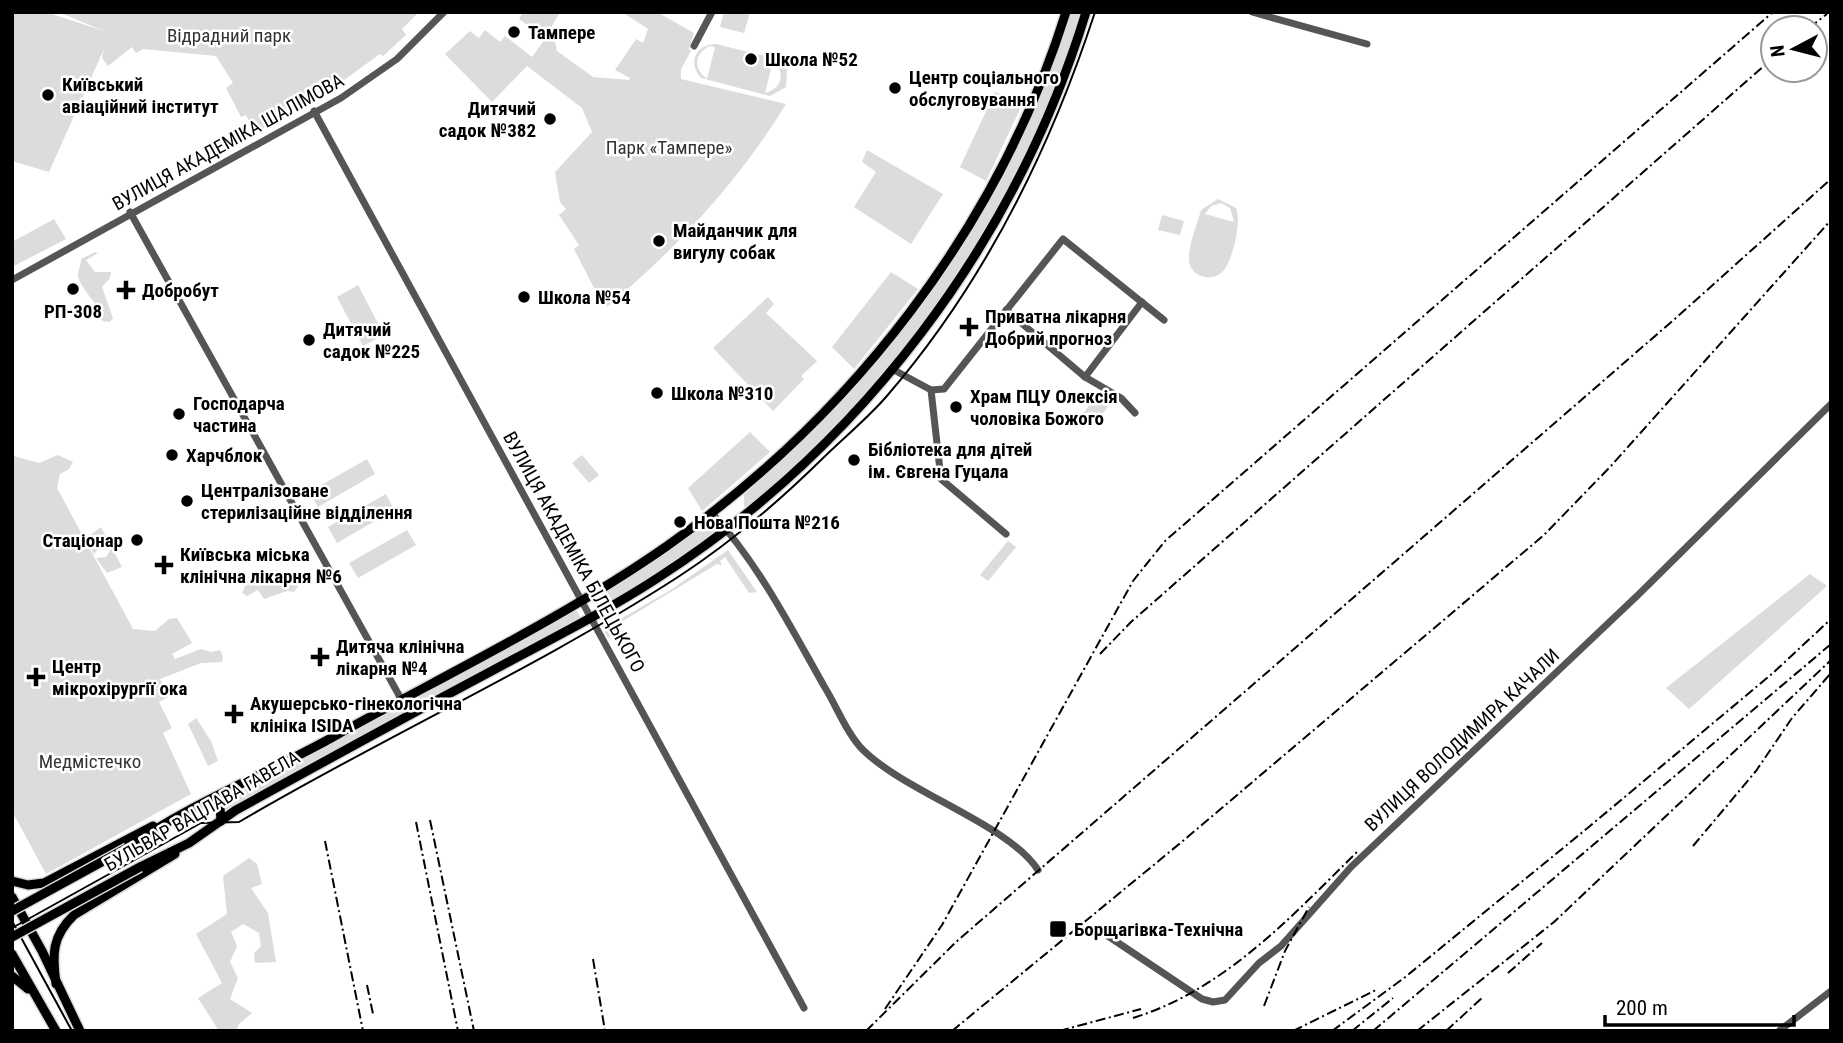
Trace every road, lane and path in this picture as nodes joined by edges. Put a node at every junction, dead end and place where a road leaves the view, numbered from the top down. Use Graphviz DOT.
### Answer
graph roads {
  1 [pos="442,12"];
  2 [pos="712,12"];
  3 [pos="1066,12"];
  4 [pos="1086,12"];
  5 [pos="1252,12"];
  6 [pos="1367,44"];
  7 [pos="694,46"];
  8 [pos="315,112"];
  9 [pos="131,213"];
  10 [pos="12,278"];
  11 [pos="1142,302"];
  12 [pos="1006,310"];
  13 [pos="1164,320"];
  14 [pos="894,370"];
  15 [pos="1085,377"];
  16 [pos="931,390"];
  17 [pos="1831,404"];
  18 [pos="1135,413"];
  19 [pos="711,512"];
  20 [pos="727,530"];
  21 [pos="1006,534"];
  22 [pos="583,598"];
  23 [pos="592,617"];
  24 [pos="401,699"];
  25 [pos="410,715"];
  26 [pos="204,801"];
  27 [pos="221,821"];
  28 [pos="165,822"];
  29 [pos="189,843"];
  30 [pos="1038,870"];
  31 [pos="12,881"];
  32 [pos="12,897"];
  33 [pos="12,911"];
  34 [pos="1100,930"];
  35 [pos="12,937"];
  36 [pos="12,954"];
  37 [pos="12,976"];
  38 [pos="56,984"];
  39 [pos="1831,991"];
  40 [pos="38,1001"];
  41 [pos="804,1008"];
  42 [pos="57,1031"];
  43 [pos="80,1031"];
  44 [pos="1779,1031"];
  1 -- 8 [label="street, ВУЛИЦЯ АКАДЕМІКА ШАЛІМОВА"];
  2 -- 7 [label="street"];
  3 -- 19 [label="main road, БУЛЬВАР ВАЦЛАВА ГАВЕЛА"];
  4 -- 14 [label="main road, БУЛЬВАР ВАЦЛАВА ГАВЕЛА"];
  5 -- 6 [label="street"];
  8 -- 9 [label="street, ВУЛИЦЯ АКАДЕМІКА ШАЛІМОВА"];
  8 -- 22 [label="street, ВУЛИЦЯ АКАДЕМІКА БІЛЕЦЬКОГО"];
  9 -- 10 [label="street, ВУЛИЦЯ АКАДЕМІКА ШАЛІМОВА"];
  9 -- 24 [label="street"];
  11 -- 12 [label="street"];
  11 -- 13 [label="street"];
  11 -- 15 [label="street"];
  12 -- 15 [label="street"];
  12 -- 16 [label="street"];
  14 -- 16 [label="street"];
  14 -- 20 [label="main road, БУЛЬВАР ВАЦЛАВА ГАВЕЛА"];
  15 -- 18 [label="street"];
  16 -- 21 [label="street"];
  17 -- 34 [label="street, ВУЛИЦЯ ВОЛОДИМИРА КАЧАЛИ"];
  19 -- 20 [label="street"];
  19 -- 22 [label="main road, БУЛЬВАР ВАЦЛАВА ГАВЕЛА"];
  20 -- 23 [label="main road, БУЛЬВАР ВАЦЛАВА ГАВЕЛА"];
  20 -- 30 [label="street"];
  22 -- 23 [label="street, ВУЛИЦЯ АКАДЕМІКА БІЛЕЦЬКОГО"];
  22 -- 24 [label="main road, БУЛЬВАР ВАЦЛАВА ГАВЕЛА"];
  23 -- 25 [label="main road, БУЛЬВАР ВАЦЛАВА ГАВЕЛА"];
  23 -- 41 [label="street, ВУЛИЦЯ АКАДЕМІКА БІЛЕЦЬКОГО"];
  24 -- 25 [label="street"];
  24 -- 26 [label="main road, БУЛЬВАР ВАЦЛАВА ГАВЕЛА"];
  25 -- 27 [label="main road, БУЛЬВАР ВАЦЛАВА ГАВЕЛА"];
  26 -- 27 [label="main road"];
  26 -- 28 [label="main road, БУЛЬВАР ВАЦЛАВА ГАВЕЛА"];
  27 -- 29 [label="main road, БУЛЬВАР ВАЦЛАВА ГАВЕЛА"];
  28 -- 31 [label="main road"];
  28 -- 33 [label="main road, БУЛЬВАР ВАЦЛАВА ГАВЕЛА, bridge"];
  29 -- 35 [label="main road, БУЛЬВАР ВАЦЛАВА ГАВЕЛА, bridge"];
  29 -- 38 [label="main road"];
  32 -- 38 [label="main road"];
  36 -- 40 [label="main road"];
  37 -- 40 [label="main road"];
  38 -- 43 [label="main road"];
  39 -- 44 [label="street"];
  40 -- 42 [label="main road"];
}
